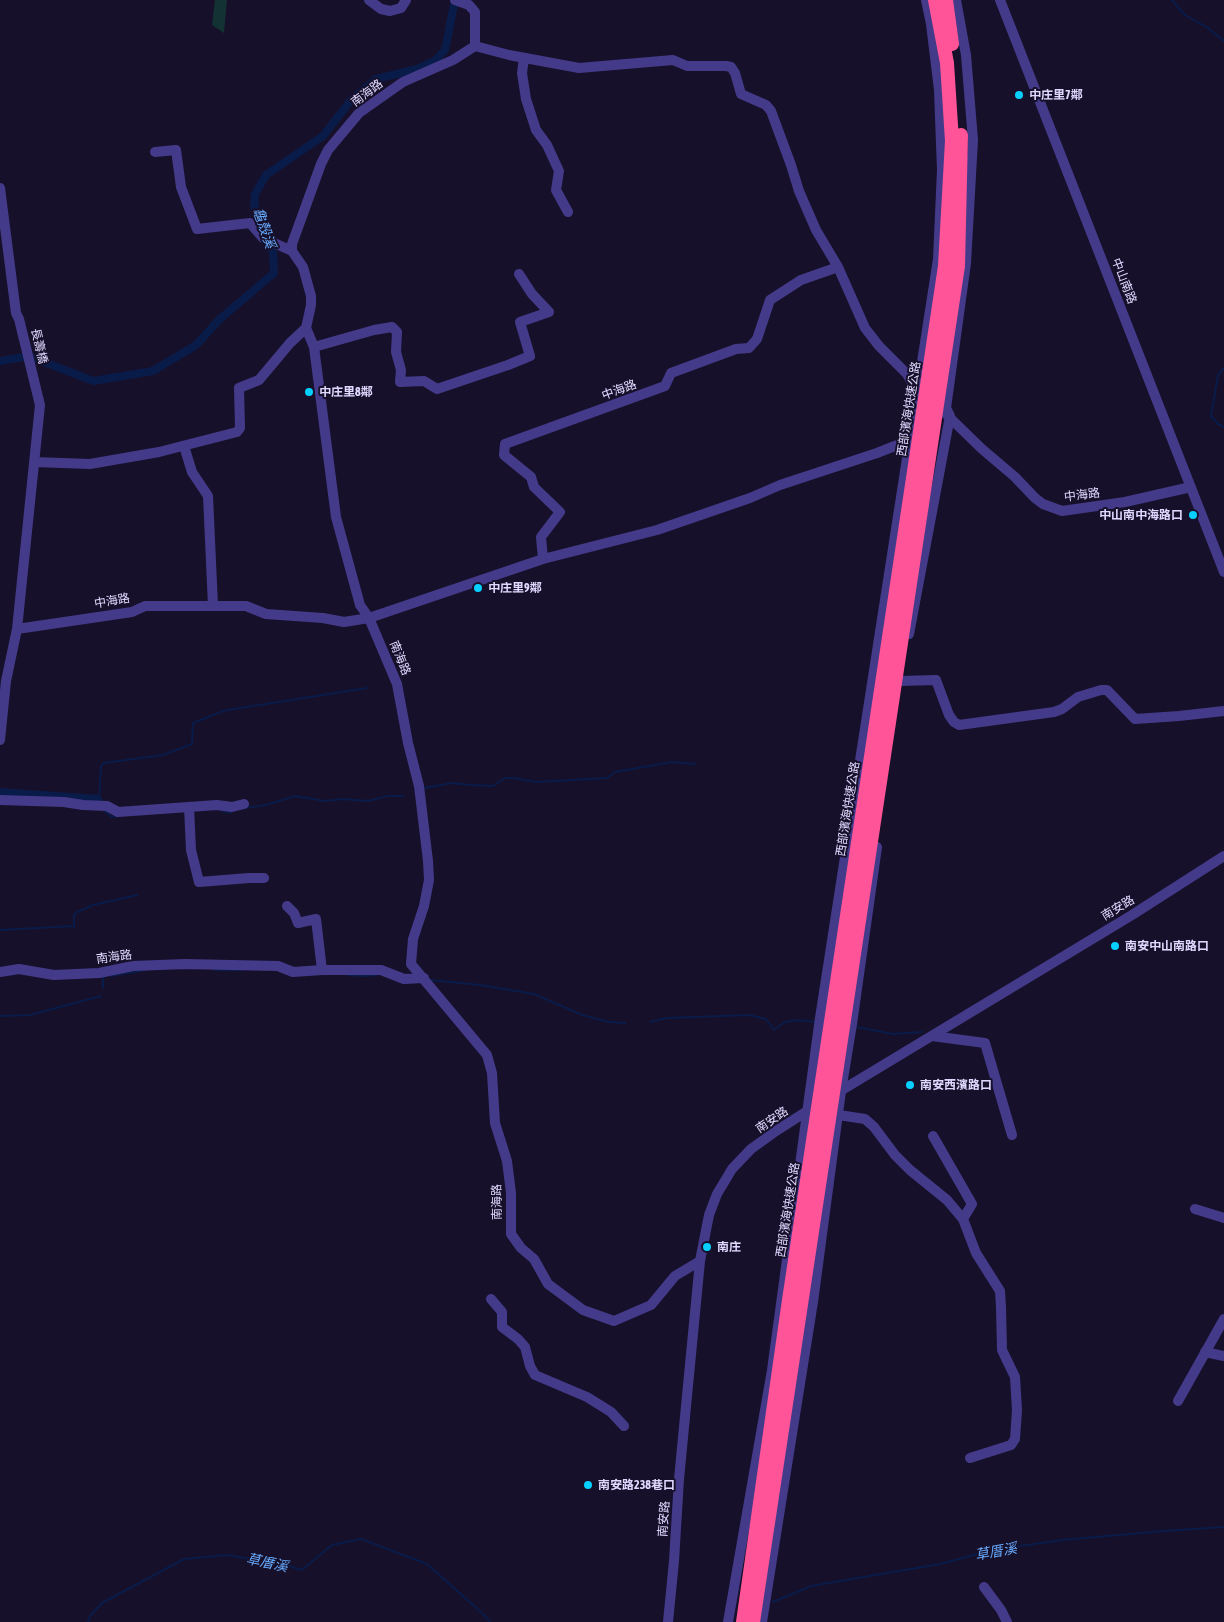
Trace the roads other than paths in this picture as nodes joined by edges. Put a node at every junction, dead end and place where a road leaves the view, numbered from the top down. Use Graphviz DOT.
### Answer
graph roads {
  1 [pos="369,0"];
  2 [pos="406,0"];
  3 [pos="926,0"];
  4 [pos="935,0"];
  5 [pos="946,0"];
  6 [pos="956,0"];
  7 [pos="1000,0"];
  8 [pos="457,1"];
  9 [pos="475,46"];
  10 [pos="524,58"];
  11 [pos="155,152"];
  12 [pos="0,188"];
  13 [pos="568,212"];
  14 [pos="292,251"];
  15 [pos="838,267"];
  16 [pos="519,274"];
  17 [pos="306,328"];
  18 [pos="314,347"];
  19 [pos="918,394"];
  20 [pos="950,416"];
  21 [pos="910,440"];
  22 [pos="184,446"];
  23 [pos="34,462"];
  24 [pos="1191,487"];
  25 [pos="543,560"];
  26 [pos="1224,572"];
  27 [pos="213,606"];
  28 [pos="370,618"];
  29 [pos="16,629"];
  30 [pos="900,682"];
  31 [pos="1224,711"];
  32 [pos="0,740"];
  33 [pos="0,800"];
  34 [pos="244,804"];
  35 [pos="189,807"];
  36 [pos="1224,856"];
  37 [pos="264,878"];
  38 [pos="286,906"];
  39 [pos="322,970"];
  40 [pos="0,972"];
  41 [pos="424,978"];
  42 [pos="932,1036"];
  43 [pos="841,1090"];
  44 [pos="808,1110"];
  45 [pos="837,1114"];
  46 [pos="1012,1135"];
  47 [pos="933,1136"];
  48 [pos="1195,1209"];
  49 [pos="1224,1218"];
  50 [pos="963,1219"];
  51 [pos="700,1261"];
  52 [pos="491,1299"];
  53 [pos="1224,1319"];
  54 [pos="1205,1352"];
  55 [pos="1224,1356"];
  56 [pos="1178,1401"];
  57 [pos="624,1426"];
  58 [pos="970,1458"];
  59 [pos="984,1586"];
  60 [pos="668,1622"];
  61 [pos="728,1622"];
  62 [pos="742,1622"];
  63 [pos="753,1622"];
  64 [pos="762,1622"];
  65 [pos="1007,1622"];
  1 -- 2 [label="street"];
  3 -- 19 [label="street"];
  4 -- 62 [label="highway, 西部濱海快速公路"];
  5 -- 63 [label="highway"];
  6 -- 20 [label="street"];
  7 -- 24 [label="street, 中山南路"];
  8 -- 9 [label="street"];
  9 -- 10 [label="street, 中海路"];
  9 -- 14 [label="street, 南海路"];
  10 -- 13 [label="street"];
  10 -- 15 [label="street, 中海路"];
  11 -- 14 [label="street"];
  12 -- 23 [label="street, 長壽橋"];
  14 -- 17 [label="street"];
  15 -- 19 [label="street, 中海路"];
  15 -- 25 [label="street, 中海路"];
  16 -- 18 [label="street"];
  17 -- 18 [label="street, 南海路"];
  17 -- 22 [label="street"];
  18 -- 28 [label="street, 南海路"];
  19 -- 20 [label="street, 中海路"];
  19 -- 21 [label="street"];
  20 -- 21 [label="street, 中海路"];
  20 -- 24 [label="street, 中海路"];
  20 -- 30 [label="street"];
  21 -- 25 [label="street, 中海路"];
  21 -- 44 [label="street"];
  22 -- 23 [label="street"];
  22 -- 27 [label="street"];
  23 -- 29 [label="street, 長壽橋"];
  24 -- 26 [label="street, 中山南路"];
  25 -- 28 [label="street, 中海路"];
  27 -- 28 [label="street, 中海路"];
  27 -- 29 [label="street, 中海路"];
  28 -- 41 [label="street, 南海路"];
  29 -- 32 [label="street, 長壽橋"];
  30 -- 31 [label="street"];
  30 -- 43 [label="street"];
  33 -- 35 [label="street"];
  34 -- 35 [label="street"];
  35 -- 37 [label="street"];
  36 -- 42 [label="street, 南安路"];
  38 -- 39 [label="street"];
  39 -- 40 [label="street, 南海路"];
  39 -- 41 [label="street, 南海路"];
  41 -- 51 [label="street, 南海路"];
  42 -- 43 [label="street, 南安路"];
  42 -- 46 [label="street"];
  43 -- 44 [label="street, 南安路"];
  43 -- 45 [label="street"];
  44 -- 45 [label="street"];
  44 -- 51 [label="street, 南安路"];
  44 -- 61 [label="street"];
  45 -- 50 [label="street"];
  45 -- 64 [label="street"];
  47 -- 50 [label="street"];
  48 -- 49 [label="street"];
  50 -- 58 [label="street"];
  51 -- 60 [label="street, 南安路"];
  52 -- 57 [label="street"];
  53 -- 54 [label="street"];
  54 -- 55 [label="street"];
  54 -- 56 [label="street"];
  59 -- 65 [label="street"];
}
